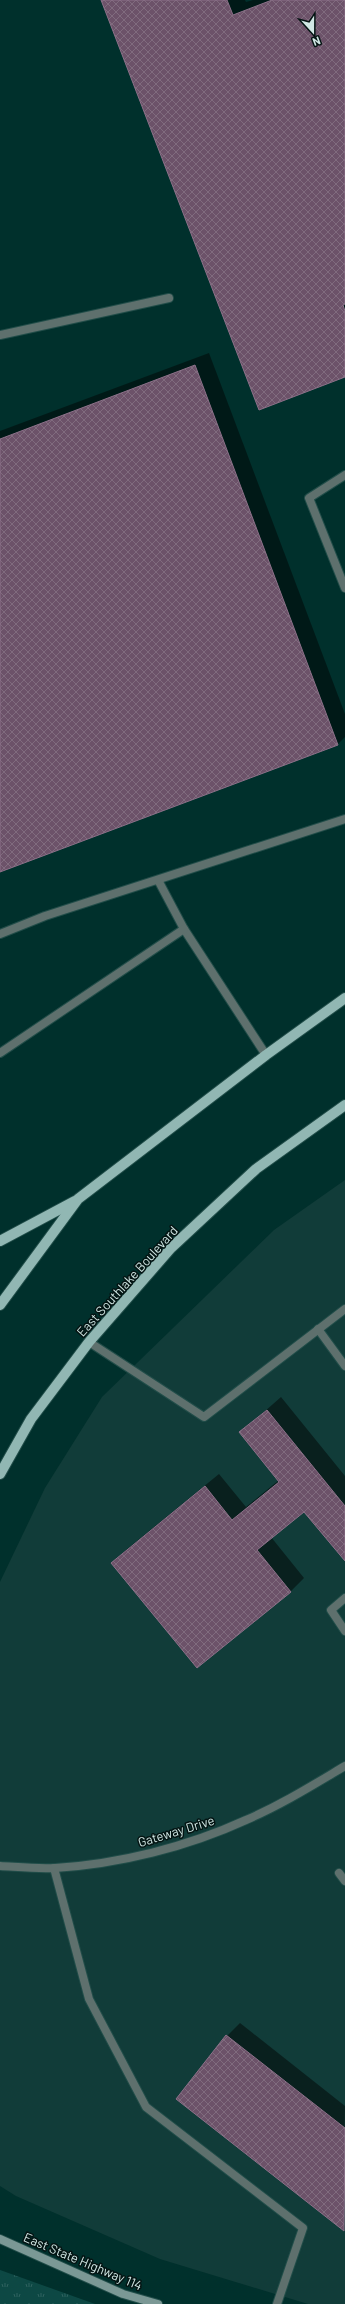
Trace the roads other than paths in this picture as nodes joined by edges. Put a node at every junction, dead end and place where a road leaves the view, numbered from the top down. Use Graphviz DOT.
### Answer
graph roads {
  1 [pos="169,298"];
  2 [pos="0,335"];
  3 [pos="345,475"];
  4 [pos="345,588"];
  5 [pos="345,820"];
  6 [pos="158,880"];
  7 [pos="184,928"];
  8 [pos="0,934"];
  9 [pos="345,998"];
  10 [pos="0,1053"];
  11 [pos="266,1055"];
  12 [pos="345,1105"];
  13 [pos="78,1199"];
  14 [pos="0,1241"];
  15 [pos="0,1305"];
  16 [pos="345,1309"];
  17 [pos="318,1329"];
  18 [pos="89,1342"];
  19 [pos="345,1366"];
  20 [pos="0,1474"];
  21 [pos="345,1598"];
  22 [pos="345,1631"];
  23 [pos="345,1766"];
  24 [pos="0,1866"];
  25 [pos="54,1868"];
  26 [pos="339,1873"];
  27 [pos="345,1881"];
  28 [pos="0,2239"];
  29 [pos="158,2304"];
  30 [pos="277,2304"];
  1 -- 2 [label="street"];
  3 -- 4 [label="street"];
  5 -- 6 [label="street"];
  6 -- 7 [label="street"];
  6 -- 8 [label="street"];
  7 -- 10 [label="street"];
  7 -- 11 [label="street"];
  9 -- 11 [label="main road"];
  11 -- 13 [label="main road"];
  12 -- 18 [label="main road, East Southlake Boulevard"];
  13 -- 14 [label="main road"];
  13 -- 15 [label="main road"];
  16 -- 17 [label="street"];
  17 -- 18 [label="street"];
  17 -- 19 [label="street"];
  18 -- 20 [label="main road, East Southlake Boulevard"];
  21 -- 22 [label="street"];
  23 -- 25 [label="street, Gateway Drive"];
  24 -- 25 [label="street, Gateway Drive"];
  25 -- 30 [label="street"];
  26 -- 27 [label="street"];
  28 -- 29 [label="main road, East State Highway 114"];
}
